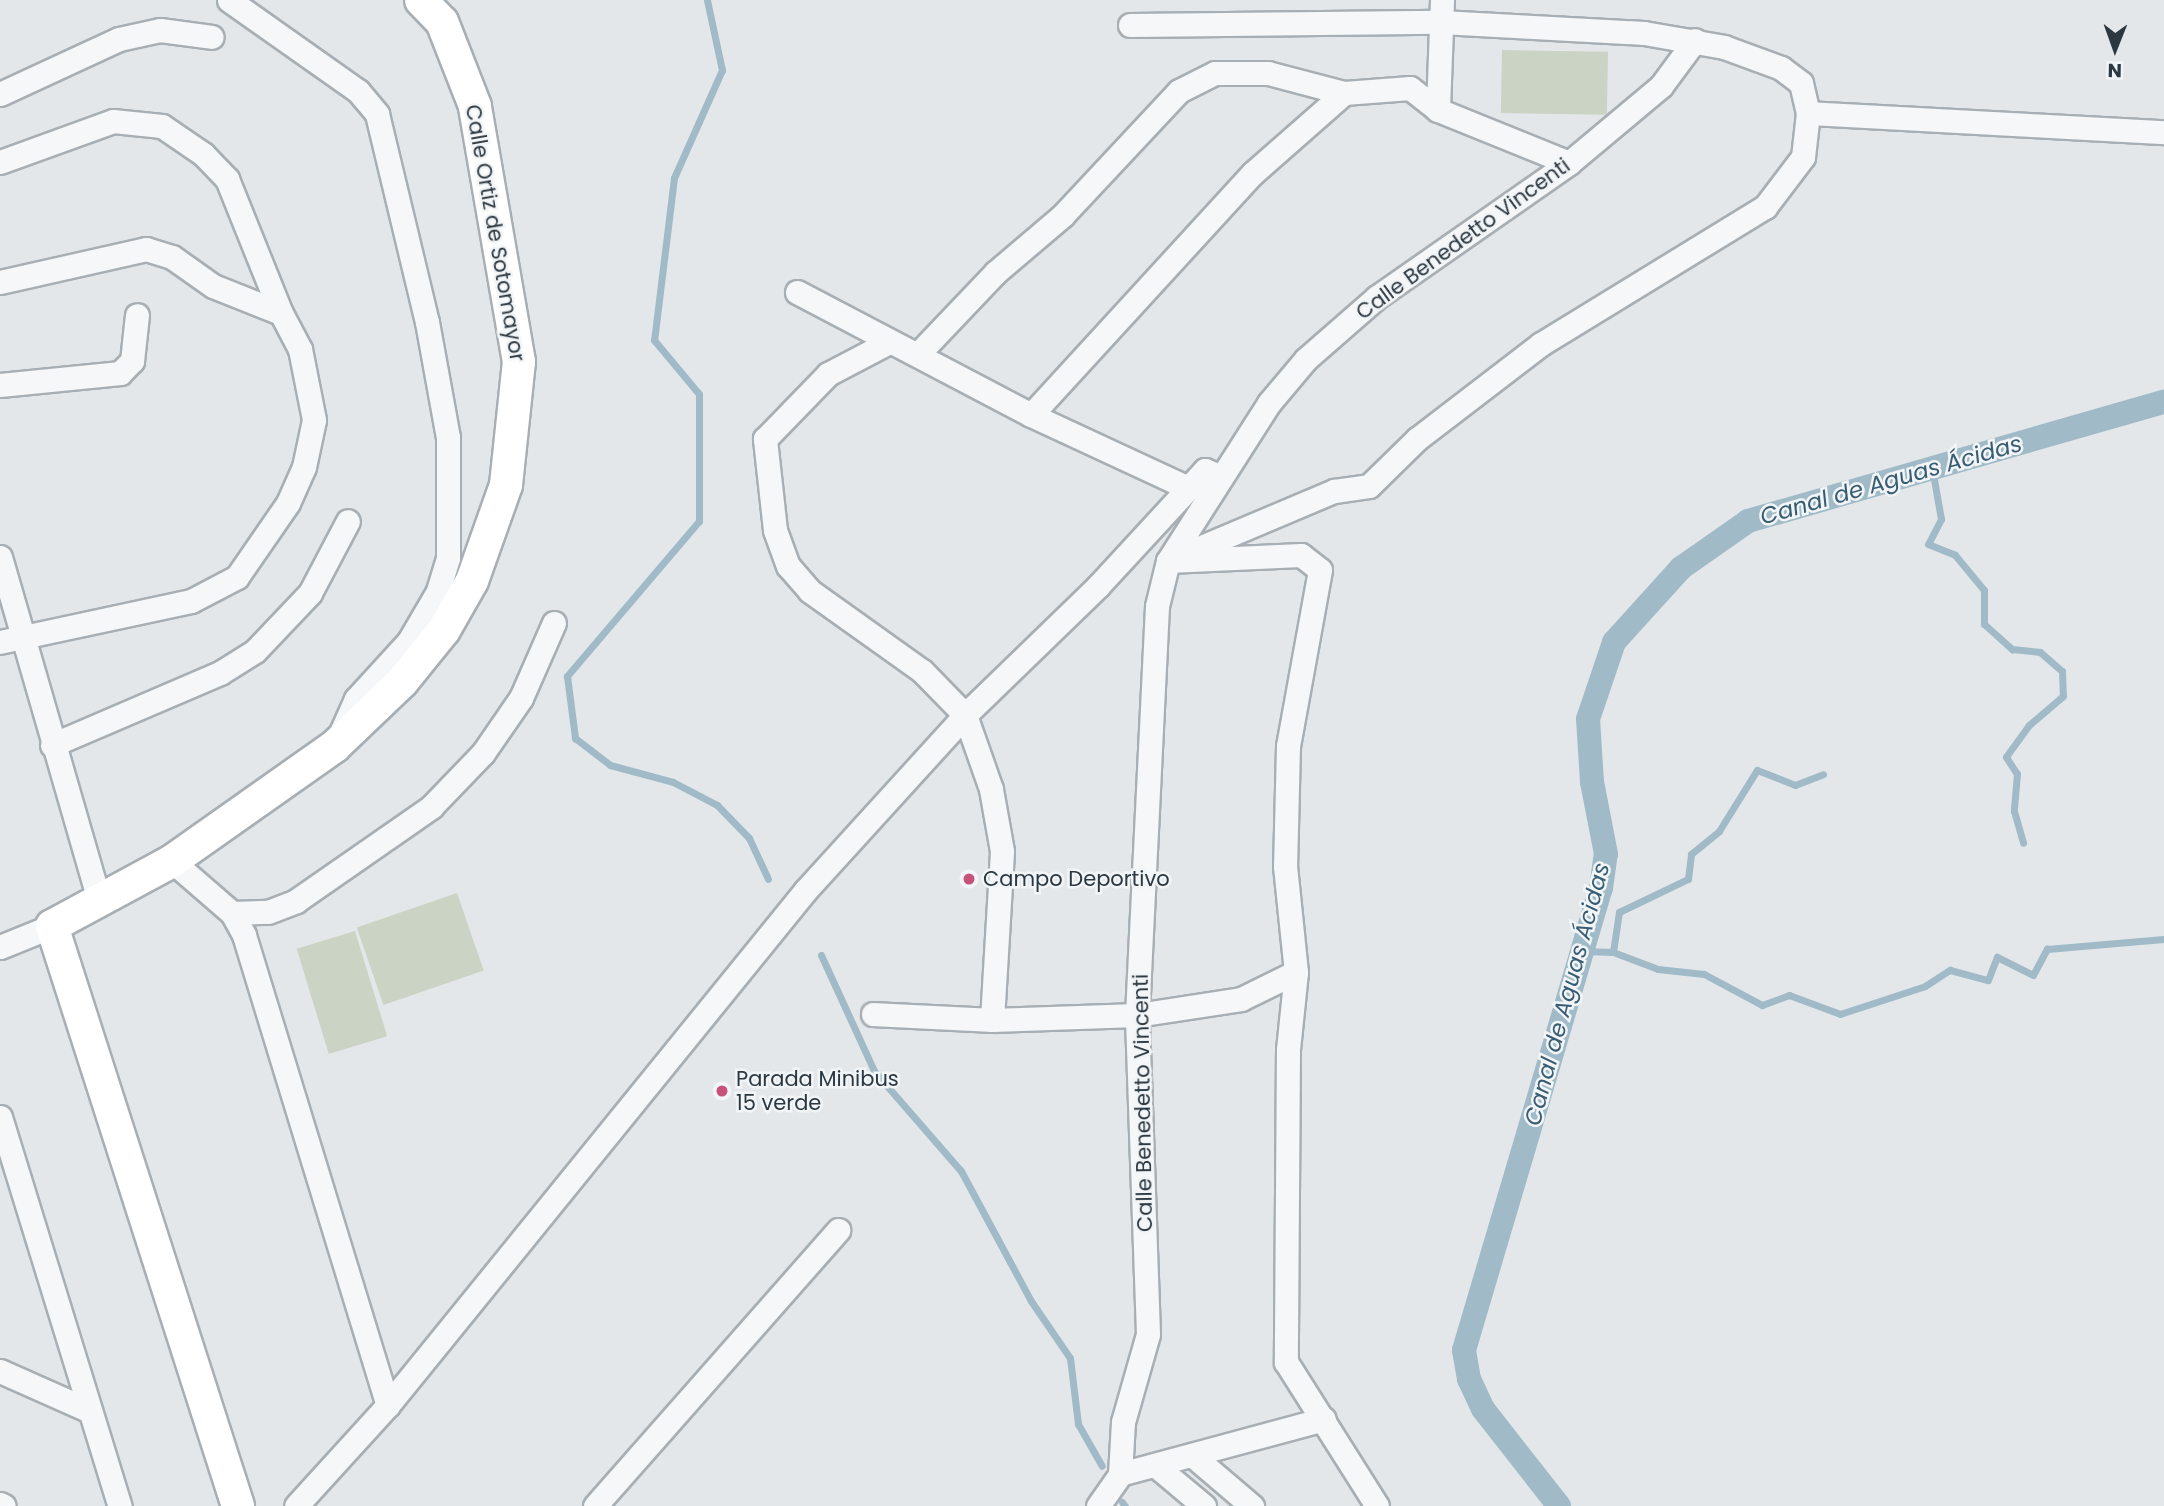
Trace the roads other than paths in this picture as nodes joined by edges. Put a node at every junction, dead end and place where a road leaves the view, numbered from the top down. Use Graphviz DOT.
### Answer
graph roads {
  1 [pos="229,0"];
  2 [pos="421,0"];
  3 [pos="1442,11"];
  4 [pos="1130,25"];
  5 [pos="212,37"];
  6 [pos="1695,40"];
  7 [pos="1344,93"];
  8 [pos="0,94"];
  9 [pos="1438,110"];
  10 [pos="1808,113"];
  11 [pos="2164,132"];
  12 [pos="0,162"];
  13 [pos="1569,163"];
  14 [pos="0,282"];
  15 [pos="797,292"];
  16 [pos="281,313"];
  17 [pos="137,315"];
  18 [pos="889,342"];
  19 [pos="918,354"];
  20 [pos="0,385"];
  21 [pos="1031,415"];
  22 [pos="1219,476"];
  23 [pos="1188,488"];
  24 [pos="348,521"];
  25 [pos="0,556"];
  26 [pos="1168,561"];
  27 [pos="554,623"];
  28 [pos="10,640"];
  29 [pos="965,715"];
  30 [pos="52,745"];
  31 [pos="335,746"];
  32 [pos="172,861"];
  33 [pos="99,900"];
  34 [pos="232,913"];
  35 [pos="52,926"];
  36 [pos="0,947"];
  37 [pos="1296,972"];
  38 [pos="873,1014"];
  39 [pos="1137,1015"];
  40 [pos="992,1020"];
  41 [pos="0,1117"];
  42 [pos="838,1230"];
  43 [pos="0,1371"];
  44 [pos="388,1405"];
  45 [pos="90,1411"];
  46 [pos="1324,1419"];
  47 [pos="1192,1455"];
  48 [pos="1155,1465"];
  49 [pos="1120,1474"];
  50 [pos="120,1506"];
  51 [pos="238,1506"];
  52 [pos="296,1506"];
  53 [pos="595,1506"];
  54 [pos="1098,1506"];
  55 [pos="1204,1506"];
  56 [pos="1252,1506"];
  57 [pos="1377,1506"];
  1 -- 31 [label="street"];
  2 -- 31 [label="street, Calle Ortiz de Sotomayor"];
  3 -- 4 [label="street"];
  3 -- 6 [label="street"];
  3 -- 9 [label="street"];
  5 -- 8 [label="street"];
  6 -- 10 [label="street"];
  6 -- 13 [label="street, Calle Benedetto Vincenti"];
  7 -- 9 [label="street"];
  7 -- 19 [label="street"];
  7 -- 21 [label="street"];
  9 -- 13 [label="street"];
  10 -- 11 [label="street"];
  10 -- 26 [label="street"];
  12 -- 16 [label="street"];
  13 -- 22 [label="street, Calle Benedetto Vincenti"];
  14 -- 16 [label="street"];
  15 -- 18 [label="street"];
  16 -- 28 [label="street"];
  17 -- 20 [label="street"];
  18 -- 19 [label="street"];
  18 -- 29 [label="street"];
  19 -- 21 [label="street"];
  21 -- 23 [label="street"];
  22 -- 23 [label="street"];
  22 -- 26 [label="street, Calle Benedetto Vincenti"];
  23 -- 29 [label="street"];
  24 -- 30 [label="street"];
  25 -- 28 [label="street"];
  26 -- 37 [label="street"];
  26 -- 39 [label="street, Calle Benedetto Vincenti"];
  27 -- 34 [label="street"];
  28 -- 30 [label="street"];
  29 -- 40 [label="street"];
  29 -- 44 [label="street"];
  30 -- 33 [label="street"];
  31 -- 32 [label="street, Calle Ortiz de Sotomayor"];
  32 -- 33 [label="street, Calle Ortiz de Sotomayor"];
  32 -- 34 [label="street"];
  33 -- 35 [label="street, Calle Ortiz de Sotomayor"];
  34 -- 44 [label="street"];
  35 -- 36 [label="street, Calle Ortiz de Sotomayor"];
  35 -- 51 [label="street"];
  37 -- 39 [label="street"];
  37 -- 46 [label="street"];
  38 -- 40 [label="street"];
  39 -- 40 [label="street"];
  39 -- 49 [label="street, Calle Benedetto Vincenti"];
  41 -- 45 [label="street"];
  42 -- 53 [label="street"];
  43 -- 45 [label="street"];
  44 -- 52 [label="street"];
  45 -- 50 [label="street"];
  46 -- 47 [label="street"];
  46 -- 57 [label="street"];
  47 -- 48 [label="street"];
  47 -- 56 [label="street"];
  48 -- 49 [label="street"];
  48 -- 55 [label="street"];
  49 -- 54 [label="street"];
}
